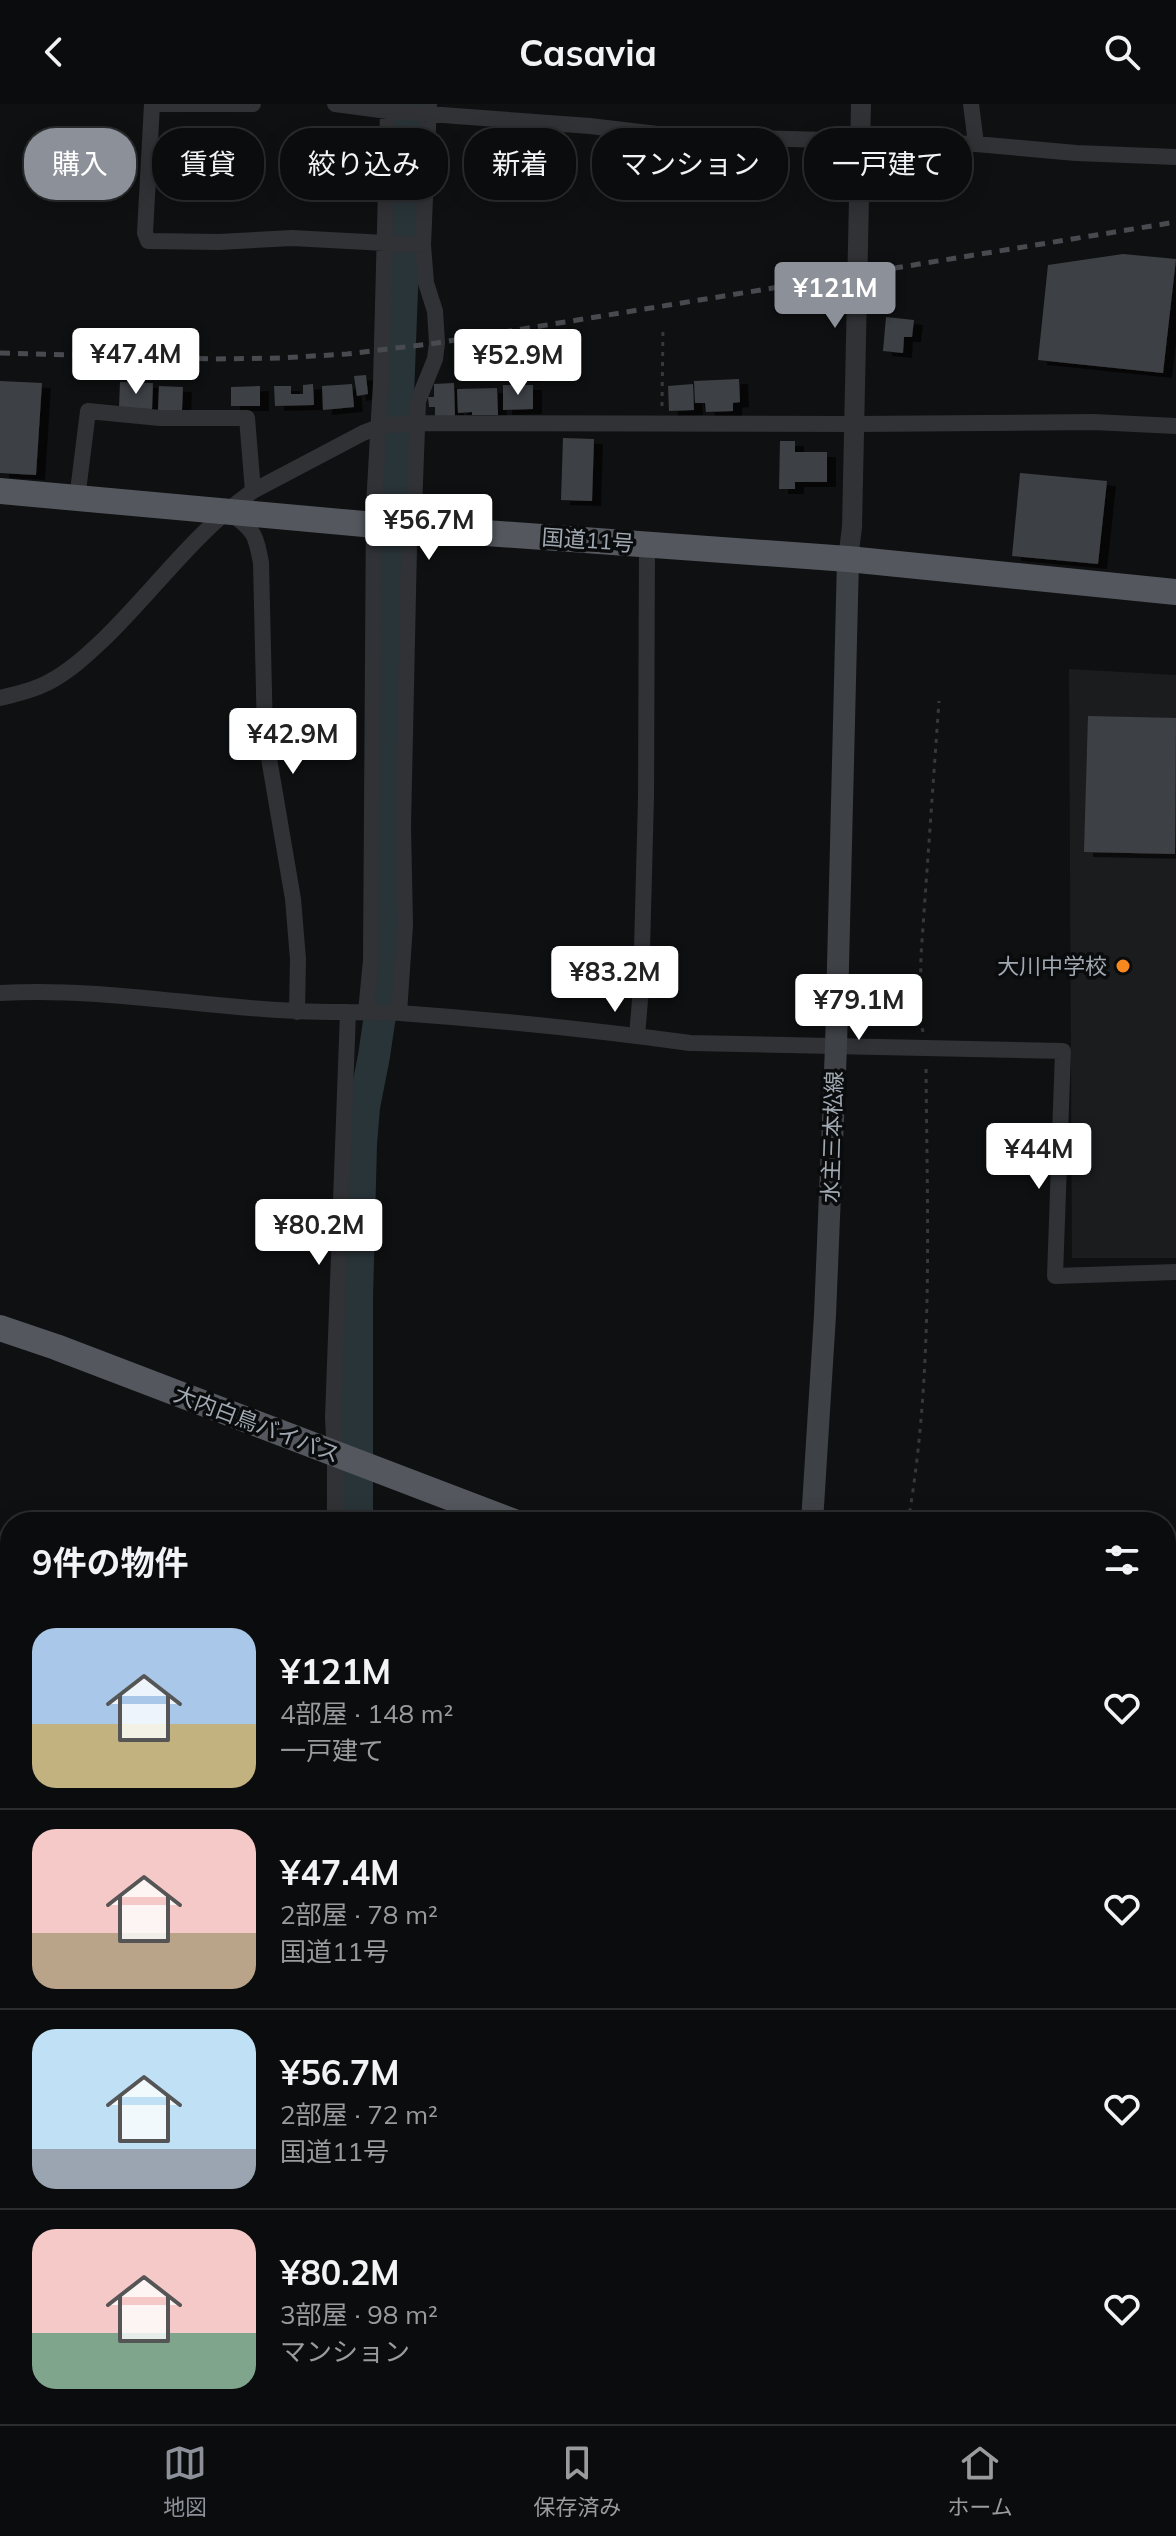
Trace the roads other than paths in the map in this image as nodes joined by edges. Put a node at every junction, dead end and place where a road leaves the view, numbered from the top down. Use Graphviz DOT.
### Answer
graph roads {
  1 [pos="153,104"];
  2 [pos="253,104"];
  3 [pos="335,104"];
  4 [pos="861,104"];
  5 [pos="971,104"];
  6 [pos="429,109"];
  7 [pos="388,111"];
  8 [pos="860,128"];
  9 [pos="804,139"];
  10 [pos="972,144"];
  11 [pos="976,144"];
  12 [pos="1176,157"];
  13 [pos="859,200"];
  14 [pos="383,242"];
  15 [pos="423,245"];
  16 [pos="414,423"];
  17 [pos="855,424"];
  18 [pos="379,426"];
  19 [pos="1176,426"];
  20 [pos="0,491"];
  21 [pos="253,491"];
  22 [pos="77,499"];
  23 [pos="226,511"];
  24 [pos="393,527"];
  25 [pos="647,544"];
  26 [pos="848,559"];
  27 [pos="1176,592"];
  28 [pos="0,698"];
  29 [pos="0,993"];
  30 [pos="297,1012"];
  31 [pos="348,1012"];
  32 [pos="369,1012"];
  33 [pos="396,1013"];
  34 [pos="637,1036"];
  35 [pos="836,1047"];
  36 [pos="1176,1272"];
  37 [pos="0,1328"];
  38 [pos="339,1455"];
  39 [pos="336,1512"];
  40 [pos="488,1512"];
  41 [pos="813,1512"];
  1 -- 2 [label="street"];
  1 -- 14 [label="street"];
  3 -- 7 [label="street"];
  4 -- 8 [label="street"];
  5 -- 11 [label="street"];
  6 -- 7 [label="street"];
  6 -- 9 [label="street"];
  6 -- 15 [label="street"];
  7 -- 14 [label="street"];
  10 -- 11 [label="street"];
  11 -- 12 [label="street"];
  13 -- 17 [label="street"];
  14 -- 15 [label="street"];
  14 -- 18 [label="street"];
  15 -- 16 [label="street"];
  16 -- 17 [label="street"];
  16 -- 18 [label="street"];
  16 -- 24 [label="street"];
  17 -- 19 [label="street"];
  17 -- 26 [label="street"];
  18 -- 21 [label="street"];
  18 -- 24 [label="street"];
  20 -- 22 [label="highway, 国道11号"];
  21 -- 22 [label="street"];
  21 -- 23 [label="street"];
  22 -- 23 [label="highway, 国道11号"];
  23 -- 24 [label="highway, 国道11号"];
  23 -- 28 [label="street"];
  23 -- 30 [label="street"];
  24 -- 25 [label="highway, 国道11号"];
  24 -- 32 [label="street"];
  24 -- 33 [label="street"];
  25 -- 26 [label="highway, 国道11号"];
  25 -- 34 [label="street"];
  26 -- 27 [label="highway, 国道11号"];
  26 -- 35 [label="main road, 水主三本松線"];
  29 -- 30 [label="street"];
  30 -- 31 [label="street"];
  31 -- 32 [label="street"];
  31 -- 38 [label="street"];
  32 -- 33 [label="street"];
  33 -- 34 [label="street"];
  34 -- 35 [label="street"];
  35 -- 36 [label="street"];
  35 -- 41 [label="main road, 水主三本松線"];
  37 -- 38 [label="highway, 大内白鳥バイパス"];
  38 -- 39 [label="street"];
  38 -- 40 [label="highway, 大内白鳥バイパス"];
}
